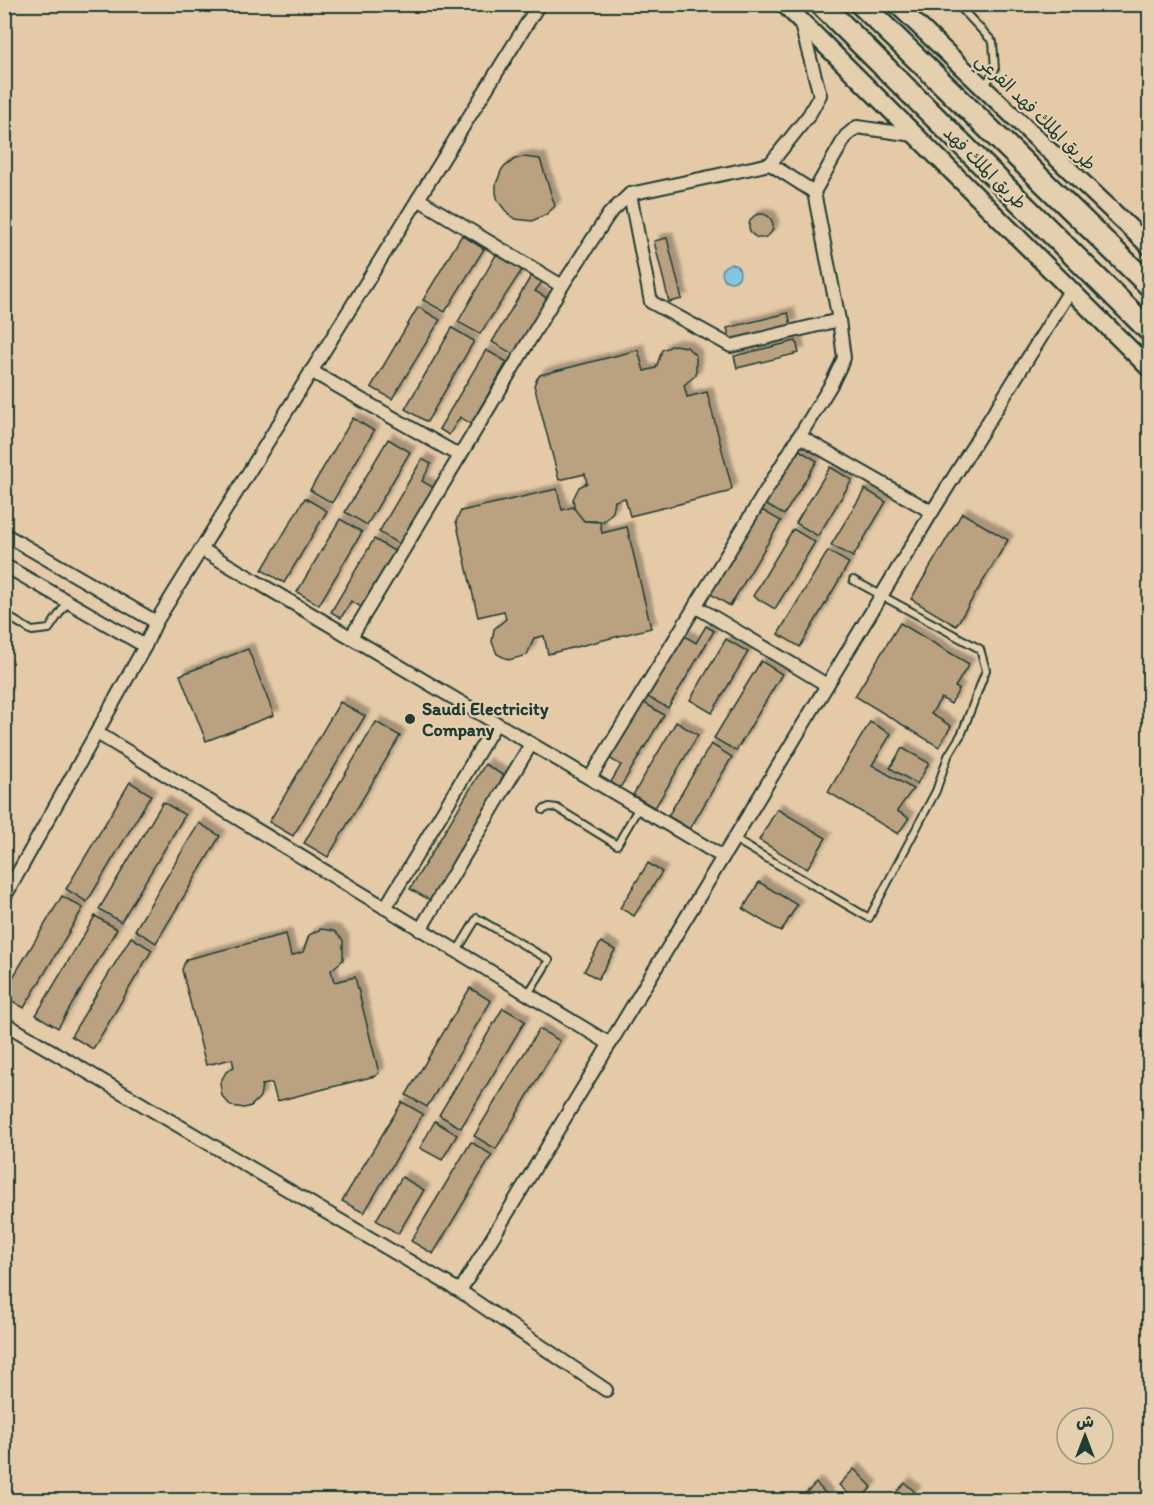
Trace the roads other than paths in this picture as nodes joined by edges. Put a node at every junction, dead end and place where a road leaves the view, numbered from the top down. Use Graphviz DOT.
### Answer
graph roads {
  1 [pos="538,4"];
  2 [pos="784,4"];
  3 [pos="821,4"];
  4 [pos="861,4"];
  5 [pos="896,4"];
  6 [pos="957,4"];
  7 [pos="800,20"];
  8 [pos="984,88"];
  9 [pos="914,135"];
  10 [pos="770,164"];
  11 [pos="814,192"];
  12 [pos="630,194"];
  13 [pos="418,199"];
  14 [pos="1149,247"];
  15 [pos="562,286"];
  16 [pos="1149,286"];
  17 [pos="1071,289"];
  18 [pos="839,320"];
  19 [pos="1149,331"];
  20 [pos="1149,369"];
  21 [pos="311,371"];
  22 [pos="799,436"];
  23 [pos="460,456"];
  24 [pos="932,512"];
  25 [pos="4,534"];
  26 [pos="201,549"];
  27 [pos="4,565"];
  28 [pos="853,580"];
  29 [pos="882,595"];
  30 [pos="68,601"];
  31 [pos="695,606"];
  32 [pos="4,614"];
  33 [pos="156,622"];
  34 [pos="351,638"];
  35 [pos="145,646"];
  36 [pos="827,685"];
  37 [pos="496,723"];
  38 [pos="97,733"];
  39 [pos="531,744"];
  40 [pos="590,778"];
  41 [pos="639,807"];
  42 [pos="543,810"];
  43 [pos="734,838"];
  44 [pos="723,857"];
  45 [pos="9,879"];
  46 [pos="4,898"];
  47 [pos="385,909"];
  48 [pos="420,930"];
  49 [pos="457,952"];
  50 [pos="528,994"];
  51 [pos="4,1023"];
  52 [pos="610,1044"];
  53 [pos="460,1291"];
  54 [pos="606,1390"];
  1 -- 13 [label="street"];
  2 -- 7 [label="main road"];
  3 -- 19 [label="highway, طريق الملك فهد"];
  4 -- 16 [label="highway, طريق الملك فهد"];
  5 -- 8 [label="main road, طريق الملك فهد الفرعي"];
  6 -- 8 [label="lane"];
  7 -- 9 [label="main road"];
  7 -- 10 [label="street"];
  8 -- 14 [label="main road, طريق الملك فهد الفرعي"];
  9 -- 11 [label="street"];
  9 -- 17 [label="main road"];
  10 -- 11 [label="street"];
  10 -- 12 [label="street"];
  11 -- 18 [label="street"];
  12 -- 15 [label="street"];
  12 -- 18 [label="street"];
  13 -- 15 [label="street"];
  13 -- 21 [label="street"];
  15 -- 23 [label="street"];
  17 -- 20 [label="main road"];
  17 -- 24 [label="street"];
  18 -- 22 [label="street"];
  21 -- 23 [label="street"];
  21 -- 26 [label="street"];
  22 -- 24 [label="street"];
  22 -- 31 [label="street"];
  23 -- 34 [label="street"];
  24 -- 29 [label="street"];
  25 -- 33 [label="street"];
  26 -- 33 [label="street"];
  26 -- 34 [label="street"];
  27 -- 30 [label="street"];
  28 -- 29 [label="lane"];
  29 -- 36 [label="street"];
  29 -- 43 [label="lane"];
  30 -- 32 [label="lane"];
  30 -- 35 [label="street"];
  31 -- 36 [label="street"];
  31 -- 40 [label="street"];
  33 -- 35 [label="street"];
  34 -- 37 [label="street"];
  35 -- 38 [label="street"];
  36 -- 43 [label="street"];
  37 -- 39 [label="street"];
  37 -- 47 [label="street"];
  38 -- 45 [label="street"];
  38 -- 47 [label="street"];
  39 -- 40 [label="street"];
  39 -- 48 [label="street"];
  40 -- 41 [label="street"];
  41 -- 42 [label="lane"];
  41 -- 44 [label="street"];
  43 -- 44 [label="street"];
  44 -- 52 [label="street"];
  45 -- 46 [label="street"];
  47 -- 48 [label="street"];
  48 -- 49 [label="street"];
  49 -- 50 [label="street"];
  49 -- 50 [label="lane"];
  50 -- 52 [label="street"];
  51 -- 53 [label="street"];
  52 -- 53 [label="street"];
  53 -- 54 [label="street"];
}
